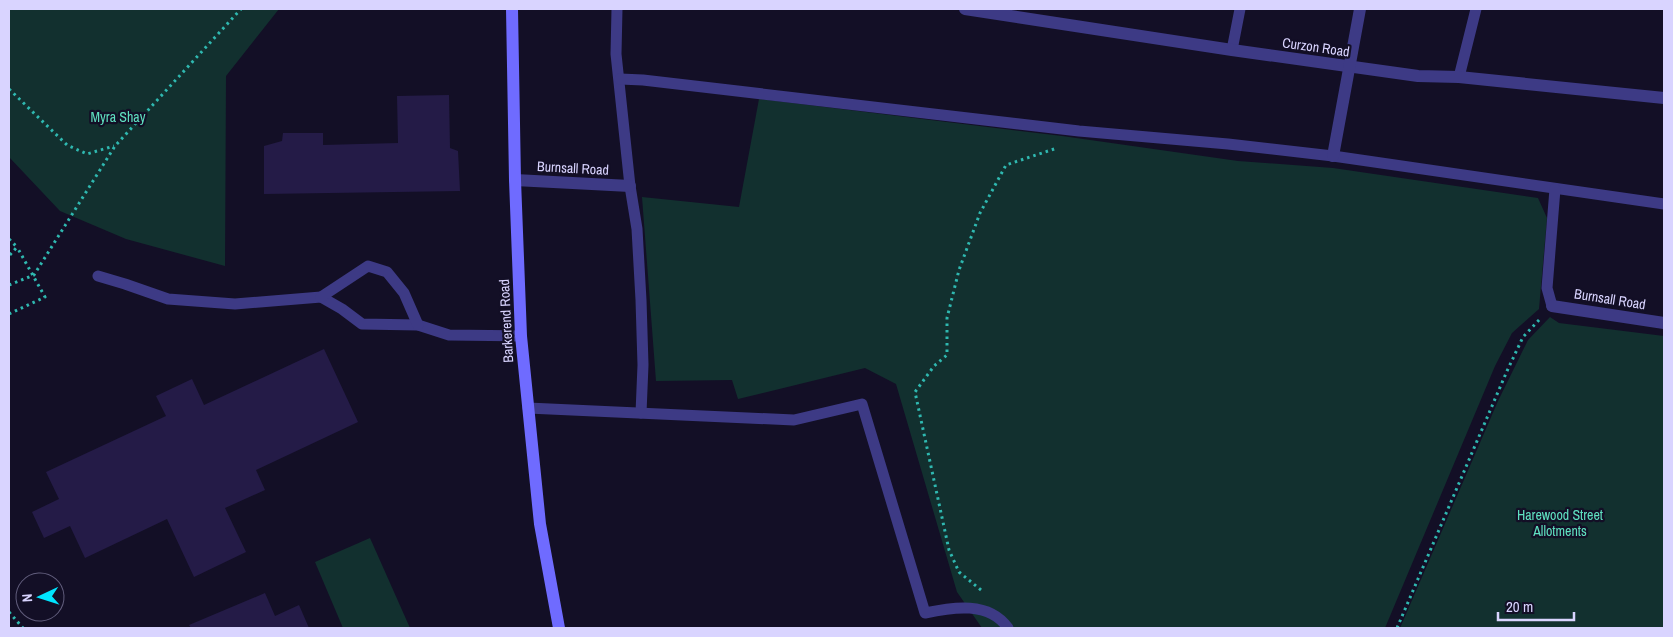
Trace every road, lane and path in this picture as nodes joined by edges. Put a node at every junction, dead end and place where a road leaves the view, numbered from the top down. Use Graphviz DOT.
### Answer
graph roads {
  1 [pos="241,9"];
  2 [pos="512,9"];
  3 [pos="617,9"];
  4 [pos="965,9"];
  5 [pos="1240,9"];
  6 [pos="1360,9"];
  7 [pos="1476,9"];
  8 [pos="1232,50"];
  9 [pos="1348,66"];
  10 [pos="1459,77"];
  11 [pos="620,79"];
  12 [pos="9,89"];
  13 [pos="1664,98"];
  14 [pos="1079,131"];
  15 [pos="115,146"];
  16 [pos="1333,156"];
  17 [pos="515,180"];
  18 [pos="630,186"];
  19 [pos="1555,189"];
  20 [pos="1664,204"];
  21 [pos="9,239"];
  22 [pos="17,247"];
  23 [pos="9,256"];
  24 [pos="34,275"];
  25 [pos="98,276"];
  26 [pos="9,285"];
  27 [pos="321,297"];
  28 [pos="1552,306"];
  29 [pos="9,314"];
  30 [pos="1664,323"];
  31 [pos="418,325"];
  32 [pos="521,336"];
  33 [pos="528,408"];
  34 [pos="641,413"];
  35 [pos="9,612"];
  36 [pos="1005,624"];
  37 [pos="23,628"];
  38 [pos="559,628"];
  39 [pos="1397,628"];
  1 -- 15 [label="path"];
  2 -- 17 [label="main road, Barkerend Road"];
  3 -- 11 [label="lane"];
  4 -- 8 [label="street, Curzon Road"];
  5 -- 8 [label="lane"];
  6 -- 9 [label="street"];
  7 -- 10 [label="lane"];
  8 -- 9 [label="street, Curzon Road"];
  9 -- 10 [label="street, Curzon Road"];
  9 -- 16 [label="street"];
  10 -- 13 [label="street, Curzon Road"];
  11 -- 14 [label="lane"];
  11 -- 18 [label="lane"];
  12 -- 15 [label="path"];
  14 -- 16 [label="lane"];
  14 -- 36 [label="path"];
  15 -- 24 [label="path"];
  16 -- 19 [label="lane"];
  17 -- 18 [label="street, Burnsall Road"];
  17 -- 32 [label="main road, Barkerend Road"];
  18 -- 34 [label="lane"];
  19 -- 20 [label="lane"];
  19 -- 28 [label="lane"];
  21 -- 22 [label="path"];
  22 -- 23 [label="path"];
  22 -- 24 [label="path"];
  24 -- 26 [label="path"];
  24 -- 29 [label="path"];
  25 -- 27 [label="lane"];
  27 -- 31 [label="lane"];
  27 -- 31 [label="lane"];
  28 -- 30 [label="street, Burnsall Road"];
  28 -- 39 [label="path"];
  31 -- 32 [label="lane"];
  32 -- 33 [label="main road, Barkerend Road"];
  33 -- 34 [label="lane"];
  33 -- 38 [label="main road, Barkerend Road"];
  34 -- 36 [label="lane"];
  35 -- 37 [label="path"];
}
